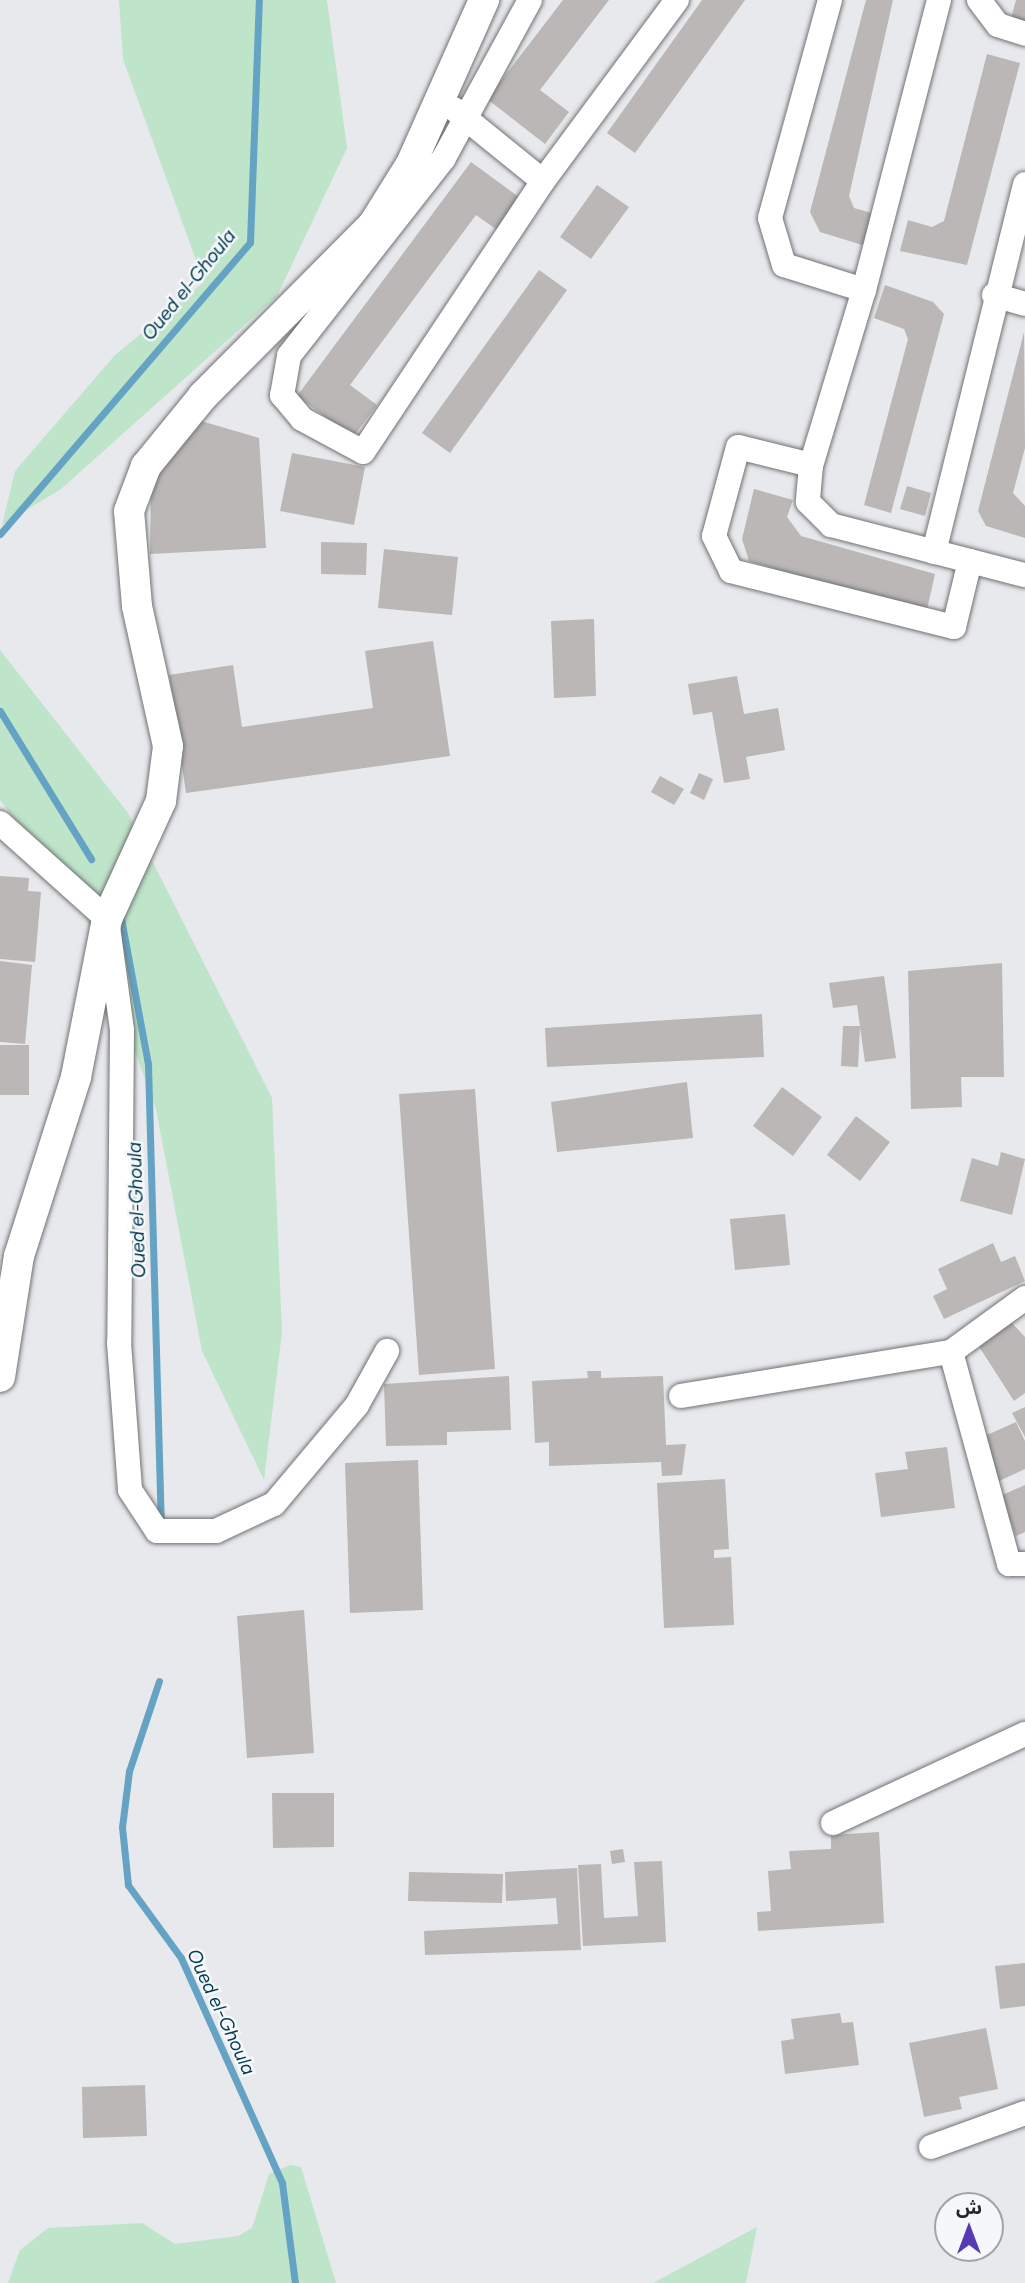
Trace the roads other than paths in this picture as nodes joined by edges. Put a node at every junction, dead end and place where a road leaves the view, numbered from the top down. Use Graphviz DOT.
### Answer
graph roads {
  1 [pos="484,0"];
  2 [pos="530,0"];
  3 [pos="677,0"];
  4 [pos="830,0"];
  5 [pos="940,0"];
  6 [pos="979,0"];
  7 [pos="1025,34"];
  8 [pos="440,99"];
  9 [pos="467,116"];
  10 [pos="544,181"];
  11 [pos="1025,184"];
  12 [pos="864,290"];
  13 [pos="994,295"];
  14 [pos="1025,304"];
  15 [pos="811,465"];
  16 [pos="934,552"];
  17 [pos="971,561"];
  18 [pos="1025,575"];
  19 [pos="0,823"];
  20 [pos="107,919"];
  21 [pos="1025,1298"];
  22 [pos="387,1351"];
  23 [pos="951,1352"];
  24 [pos="0,1377"];
  25 [pos="681,1396"];
  26 [pos="1025,1564"];
  27 [pos="1025,1734"];
  28 [pos="833,1823"];
  29 [pos="1025,2113"];
  30 [pos="931,2147"];
  1 -- 8 [label="main road"];
  2 -- 9 [label="street"];
  3 -- 10 [label="street"];
  4 -- 12 [label="street"];
  5 -- 12 [label="street"];
  6 -- 7 [label="street"];
  8 -- 9 [label="street"];
  8 -- 20 [label="main road"];
  9 -- 10 [label="street"];
  9 -- 10 [label="street"];
  11 -- 13 [label="street"];
  12 -- 15 [label="street"];
  13 -- 14 [label="street"];
  13 -- 16 [label="street"];
  15 -- 16 [label="street"];
  15 -- 17 [label="street"];
  16 -- 17 [label="street"];
  17 -- 18 [label="street"];
  19 -- 20 [label="street"];
  20 -- 22 [label="street"];
  20 -- 24 [label="main road"];
  21 -- 23 [label="street"];
  23 -- 25 [label="street"];
  23 -- 26 [label="street"];
  27 -- 28 [label="street"];
  29 -- 30 [label="street"];
}
